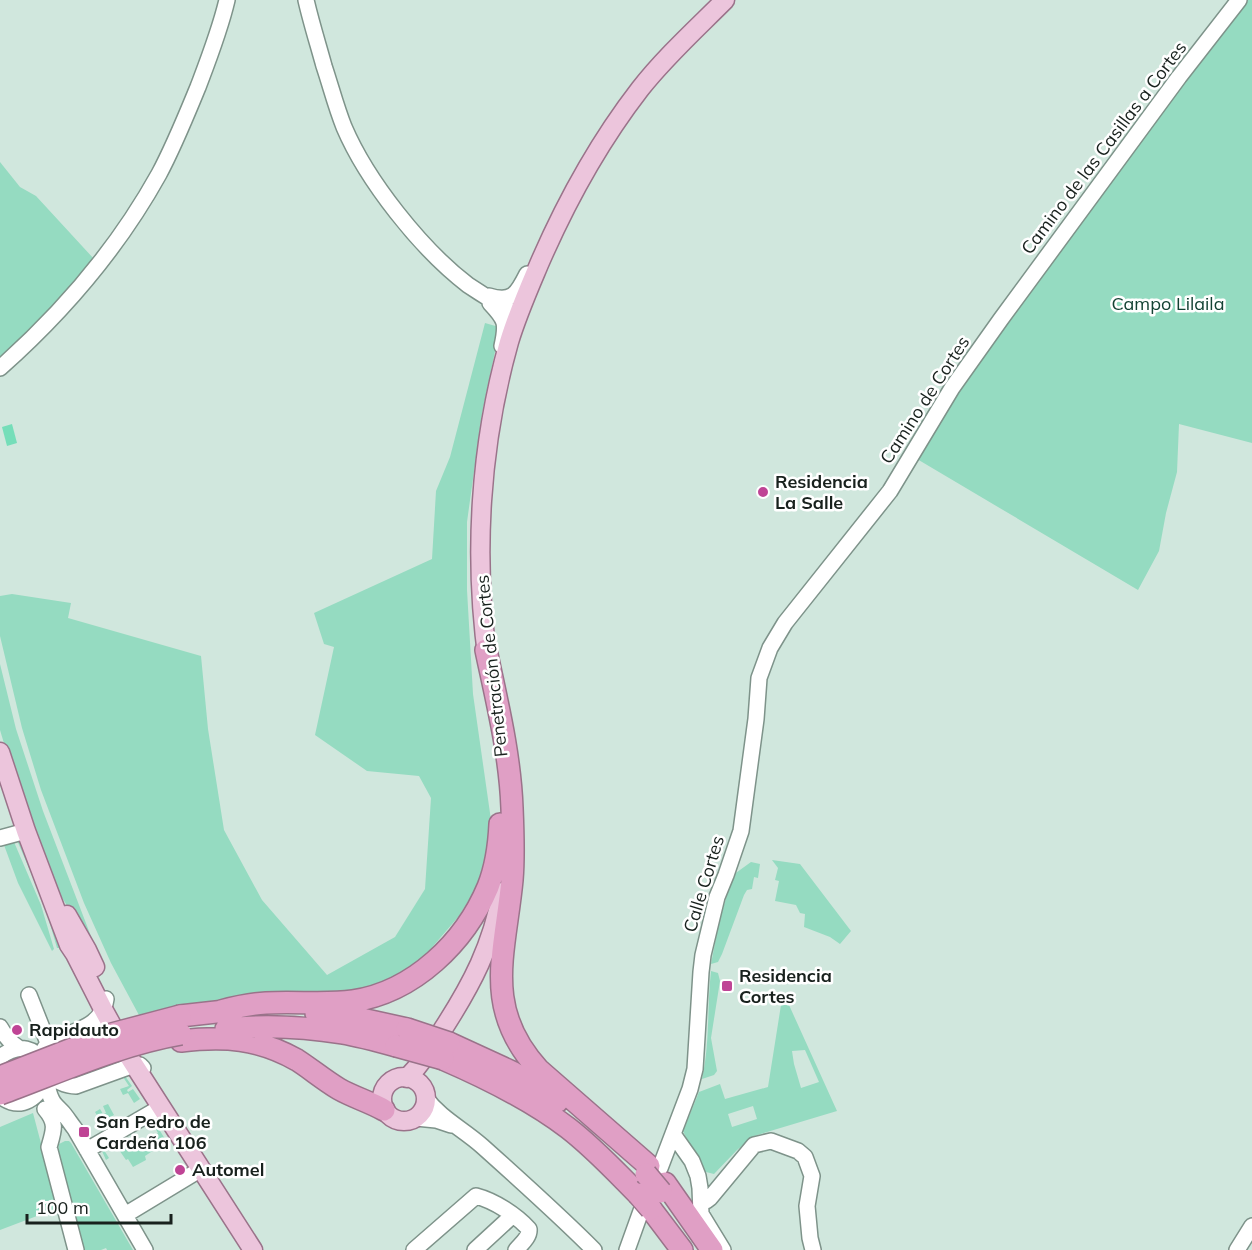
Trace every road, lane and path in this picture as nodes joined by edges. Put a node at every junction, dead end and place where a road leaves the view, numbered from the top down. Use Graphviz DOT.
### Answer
graph roads {
  1 [pos="227,0"];
  2 [pos="306,0"];
  3 [pos="725,0"];
  4 [pos="1239,0"];
  5 [pos="552,234"];
  6 [pos="482,294"];
  7 [pos="519,315"];
  8 [pos="1001,319"];
  9 [pos="0,368"];
  10 [pos="494,412"];
  11 [pos="486,650"];
  12 [pos="759,678"];
  13 [pos="0,752"];
  14 [pos="26,831"];
  15 [pos="0,838"];
  16 [pos="46,883"];
  17 [pos="87,950"];
  18 [pos="29,995"];
  19 [pos="102,1009"];
  20 [pos="221,1011"];
  21 [pos="0,1027"];
  22 [pos="181,1031"];
  23 [pos="401,1037"];
  24 [pos="0,1040"];
  25 [pos="48,1043"];
  26 [pos="19,1048"];
  27 [pos="439,1053"];
  28 [pos="0,1056"];
  29 [pos="134,1065"];
  30 [pos="45,1070"];
  31 [pos="0,1077"];
  32 [pos="417,1086"];
  33 [pos="10,1099"];
  34 [pos="0,1108"];
  35 [pos="45,1109"];
  36 [pos="157,1109"];
  37 [pos="384,1110"];
  38 [pos="416,1118"];
  39 [pos="69,1121"];
  40 [pos="454,1125"];
  41 [pos="673,1134"];
  42 [pos="192,1136"];
  43 [pos="87,1150"];
  44 [pos="201,1169"];
  45 [pos="651,1187"];
  46 [pos="701,1202"];
  47 [pos="125,1215"];
  48 [pos="512,1216"];
  49 [pos="1252,1226"];
  50 [pos="585,1249"];
  51 [pos="76,1250"];
  52 [pos="145,1250"];
  53 [pos="253,1250"];
  54 [pos="264,1250"];
  55 [pos="414,1250"];
  56 [pos="475,1250"];
  57 [pos="516,1250"];
  58 [pos="627,1250"];
  59 [pos="682,1250"];
  60 [pos="701,1250"];
  61 [pos="712,1250"];
  62 [pos="723,1250"];
  63 [pos="813,1250"];
  64 [pos="1237,1250"];
  1 -- 9 [label="street"];
  2 -- 6 [label="street"];
  3 -- 5 [label="main road, Penetración de Cortes"];
  4 -- 8 [label="street, Camino de las Casillas a Cortes"];
  5 -- 6 [label="street"];
  5 -- 7 [label="main road, Penetración de Cortes"];
  6 -- 7 [label="street"];
  6 -- 10 [label="street"];
  7 -- 10 [label="main road, Penetración de Cortes"];
  8 -- 12 [label="street, Camino de Cortes"];
  10 -- 11 [label="main road, Penetración de Cortes"];
  11 -- 20 [label="highway"];
  11 -- 27 [label="main road, Penetración de Cortes"];
  11 -- 45 [label="highway"];
  12 -- 41 [label="street, Calle Cortes"];
  13 -- 14 [label="main road"];
  14 -- 15 [label="street"];
  14 -- 16 [label="main road"];
  16 -- 17 [label="main road"];
  16 -- 19 [label="main road"];
  17 -- 19 [label="street"];
  17 -- 42 [label="main road"];
  18 -- 25 [label="street"];
  19 -- 25 [label="street"];
  19 -- 29 [label="main road"];
  20 -- 22 [label="highway"];
  20 -- 23 [label="highway"];
  21 -- 26 [label="street"];
  22 -- 23 [label="highway"];
  22 -- 31 [label="highway, bridge"];
  22 -- 33 [label="highway, bridge"];
  22 -- 37 [label="highway"];
  23 -- 27 [label="highway, bridge"];
  24 -- 28 [label="street"];
  25 -- 30 [label="street"];
  26 -- 28 [label="street"];
  26 -- 30 [label="street"];
  27 -- 32 [label="main road, Penetración de Cortes"];
  27 -- 45 [label="highway"];
  29 -- 30 [label="street"];
  29 -- 36 [label="main road"];
  29 -- 42 [label="street"];
  30 -- 33 [label="street"];
  30 -- 39 [label="street"];
  32 -- 37 [label="main road"];
  32 -- 38 [label="main road"];
  32 -- 40 [label="street"];
  33 -- 34 [label="street"];
  33 -- 35 [label="street"];
  35 -- 39 [label="street"];
  35 -- 51 [label="street"];
  36 -- 43 [label="street"];
  36 -- 44 [label="main road"];
  37 -- 38 [label="main road"];
  38 -- 40 [label="street"];
  39 -- 43 [label="street"];
  40 -- 50 [label="street"];
  41 -- 45 [label="street, Calle Cortes"];
  41 -- 46 [label="street"];
  42 -- 54 [label="main road"];
  43 -- 47 [label="street"];
  44 -- 47 [label="street"];
  44 -- 53 [label="main road"];
  45 -- 58 [label="street, Calle Cortes"];
  45 -- 59 [label="highway"];
  45 -- 60 [label="highway"];
  45 -- 61 [label="highway"];
  46 -- 62 [label="street"];
  46 -- 63 [label="street"];
  47 -- 52 [label="street"];
  48 -- 55 [label="street"];
  48 -- 56 [label="street"];
  48 -- 57 [label="street"];
  49 -- 64 [label="street"];
}
